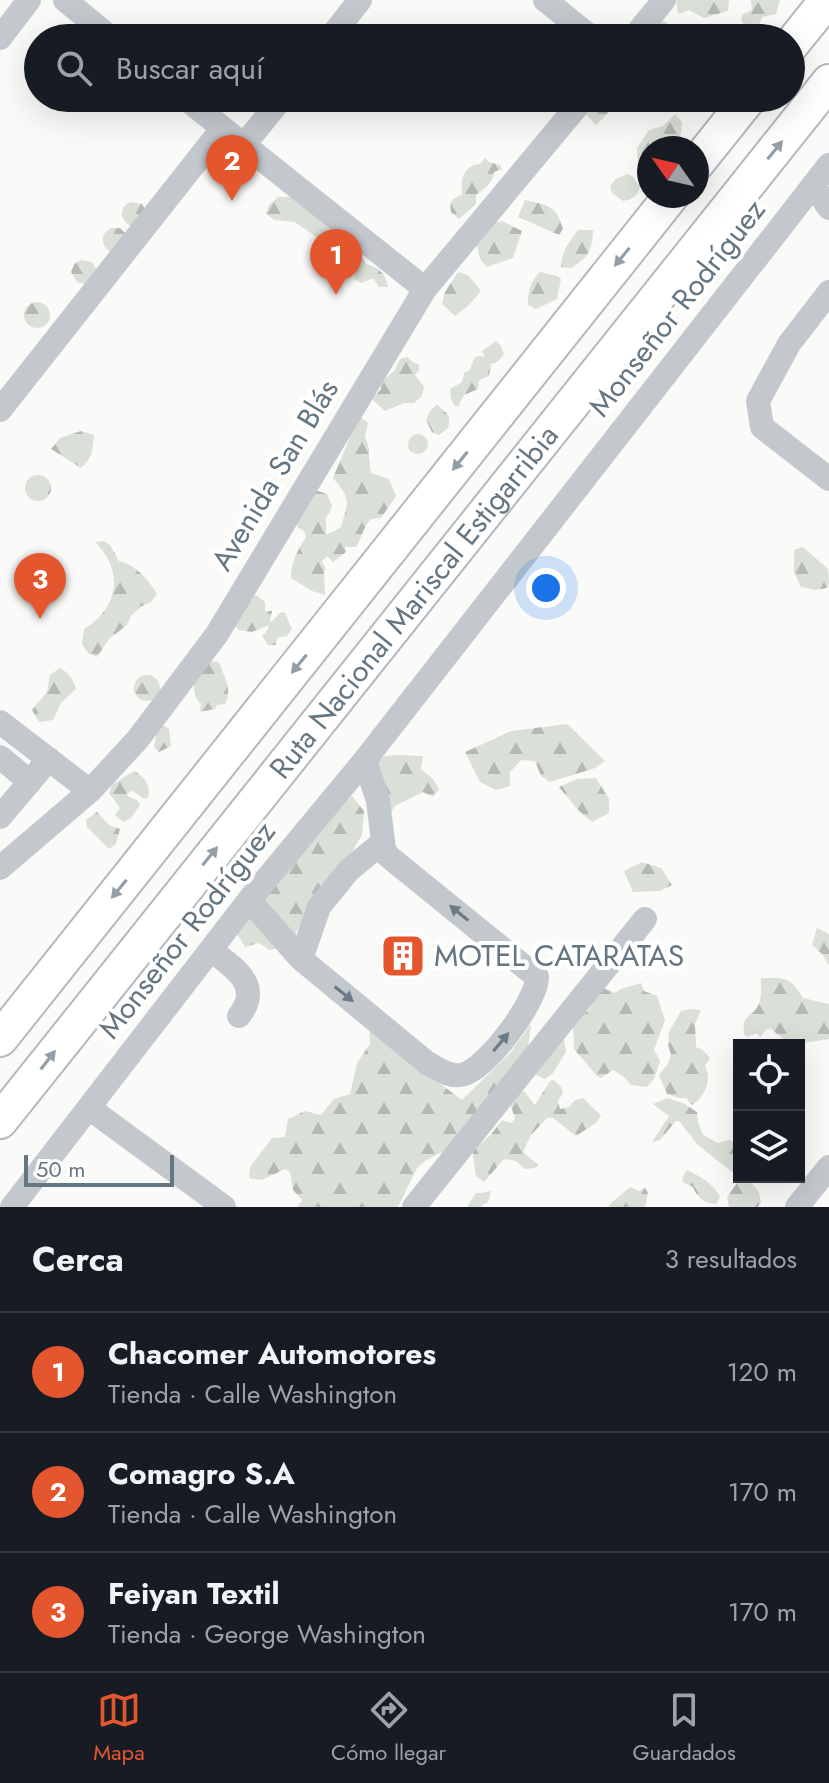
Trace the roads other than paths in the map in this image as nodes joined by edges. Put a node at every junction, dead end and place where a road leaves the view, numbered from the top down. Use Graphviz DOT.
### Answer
graph roads {
  1 [pos="29,0"];
  2 [pos="360,0"];
  3 [pos="545,0"];
  4 [pos="664,0"];
  5 [pos="827,0"];
  6 [pos="68,1"];
  7 [pos="95,24"];
  8 [pos="341,24"];
  9 [pos="575,24"];
  10 [pos="644,24"];
  11 [pos="805,28"];
  12 [pos="0,38"];
  13 [pos="829,82"];
  14 [pos="202,112"];
  15 [pos="271,112"];
  16 [pos="572,112"];
  17 [pos="738,112"];
  18 [pos="222,129"];
  19 [pos="243,146"];
  20 [pos="709,148"];
  21 [pos="829,165"];
  22 [pos="813,185"];
  23 [pos="661,208"];
  24 [pos="829,208"];
  25 [pos="425,289"];
  26 [pos="829,292"];
  27 [pos="0,410"];
  28 [pos="829,479"];
  29 [pos="0,722"];
  30 [pos="0,757"];
  31 [pos="49,759"];
  32 [pos="365,760"];
  33 [pos="30,782"];
  34 [pos="90,791"];
  35 [pos="0,817"];
  36 [pos="383,842"];
  37 [pos="2,861"];
  38 [pos="249,900"];
  39 [pos="645,919"];
  40 [pos="211,950"];
  41 [pos="301,959"];
  42 [pos="529,999"];
  43 [pos="239,1016"];
  44 [pos="551,1036"];
  45 [pos="0,1039"];
  46 [pos="89,1108"];
  47 [pos="0,1121"];
  48 [pos="829,1167"];
  49 [pos="12,1207"];
  50 [pos="224,1207"];
  51 [pos="414,1207"];
  52 [pos="797,1207"];
  1 -- 12 [label="street"];
  2 -- 8 [label="street"];
  3 -- 9 [label="street"];
  4 -- 10 [label="street"];
  5 -- 11 [label="highway"];
  6 -- 7 [label="street"];
  47 -- 13 [label="highway, Ruta Nacional Mariscal Estigarribia, one-way"];
  14 -- 18 [label="street"];
  15 -- 19 [label="street"];
  16 -- 25 [label="street, Avenida San Blás"];
  17 -- 20 [label="highway"];
  18 -- 19 [label="street"];
  18 -- 27 [label="street"];
  19 -- 25 [label="street"];
  21 -- 22 [label="street, Monseñor Rodríguez"];
  22 -- 24 [label="street"];
  22 -- 32 [label="street, Monseñor Rodríguez"];
  23 -- 45 [label="highway, Ruta Nacional Mariscal Estigarribia, one-way"];
  25 -- 34 [label="street, Avenida San Blás"];
  26 -- 28 [label="street"];
  29 -- 31 [label="street"];
  30 -- 33 [label="street"];
  31 -- 33 [label="street"];
  31 -- 34 [label="street"];
  32 -- 36 [label="street"];
  32 -- 38 [label="street, Monseñor Rodríguez"];
  33 -- 35 [label="street"];
  34 -- 37 [label="street, Avenida San Blás"];
  36 -- 41 [label="street"];
  42 -- 36 [label="street, one-way"];
  38 -- 40 [label="street, Monseñor Rodríguez"];
  38 -- 41 [label="street"];
  39 -- 44 [label="street"];
  40 -- 43 [label="street"];
  40 -- 46 [label="street, Monseñor Rodríguez"];
  41 -- 42 [label="street, one-way"];
  42 -- 44 [label="street"];
  44 -- 51 [label="street"];
  46 -- 49 [label="street, Monseñor Rodríguez"];
  46 -- 50 [label="street"];
  48 -- 52 [label="street"];
}
